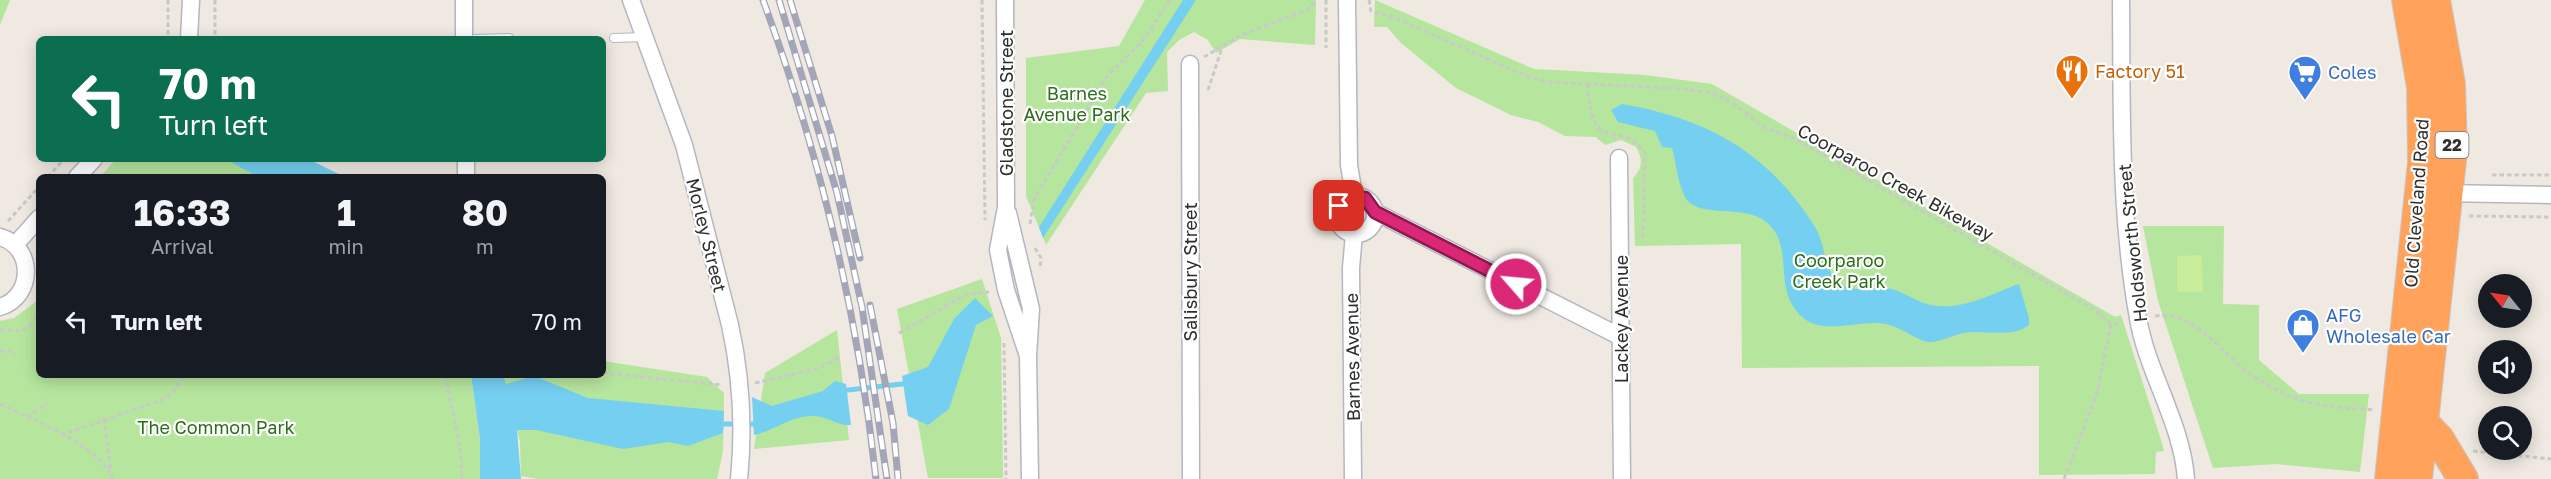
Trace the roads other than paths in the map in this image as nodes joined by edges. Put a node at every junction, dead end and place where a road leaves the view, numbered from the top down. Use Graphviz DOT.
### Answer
graph roads {
  1 [pos="191,0"];
  2 [pos="464,0"];
  3 [pos="631,0"];
  4 [pos="1005,0"];
  5 [pos="1347,0"];
  6 [pos="2121,0"];
  7 [pos="2407,0"];
  8 [pos="2435,0"];
  9 [pos="189,36"];
  10 [pos="464,36"];
  11 [pos="646,37"];
  12 [pos="614,38"];
  13 [pos="1190,64"];
  14 [pos="1619,158"];
  15 [pos="91,162"];
  16 [pos="80,174"];
  17 [pos="1354,195"];
  18 [pos="2551,195"];
  19 [pos="2444,201"];
  20 [pos="1006,207"];
  21 [pos="1375,212"];
  22 [pos="36,220"];
  23 [pos="1354,234"];
  24 [pos="8,241"];
  25 [pos="0,307"];
  26 [pos="1621,337"];
  27 [pos="1028,356"];
  28 [pos="2410,417"];
  29 [pos="2464,465"];
  30 [pos="2409,478"];
  31 [pos="739,479"];
  32 [pos="1030,479"];
  33 [pos="1191,479"];
  34 [pos="1353,479"];
  35 [pos="1622,479"];
  36 [pos="2186,479"];
  1 -- 9 [label="street"];
  2 -- 10 [label="street"];
  3 -- 11 [label="street, Morley Street"];
  4 -- 20 [label="street, Gladstone Street"];
  5 -- 17 [label="street"];
  6 -- 36 [label="street, Holdsworth Street"];
  7 -- 19 [label="highway, Old Cleveland Road / 22"];
  8 -- 19 [label="highway, Old Cleveland Road / 22"];
  11 -- 12 [label="lane"];
  11 -- 31 [label="street, Morley Street"];
  13 -- 33 [label="street, Salisbury Street"];
  14 -- 26 [label="street, Lackey Avenue"];
  15 -- 16 [label="street"];
  17 -- 21 [label="street"];
  17 -- 23 [label="street"];
  18 -- 19 [label="street"];
  19 -- 28 [label="highway, Old Cleveland Road / 22"];
  20 -- 27 [label="street, Gladstone Street"];
  20 -- 27 [label="street, Gladstone Street"];
  21 -- 23 [label="street"];
  21 -- 26 [label="street"];
  22 -- 24 [label="street"];
  23 -- 34 [label="street, Barnes Avenue"];
  24 -- 25 [label="street"];
  26 -- 35 [label="street, Lackey Avenue"];
  27 -- 32 [label="street, Gladstone Street"];
  28 -- 29 [label="highway"];
  28 -- 30 [label="highway, Old Cleveland Road / 22"];
}
